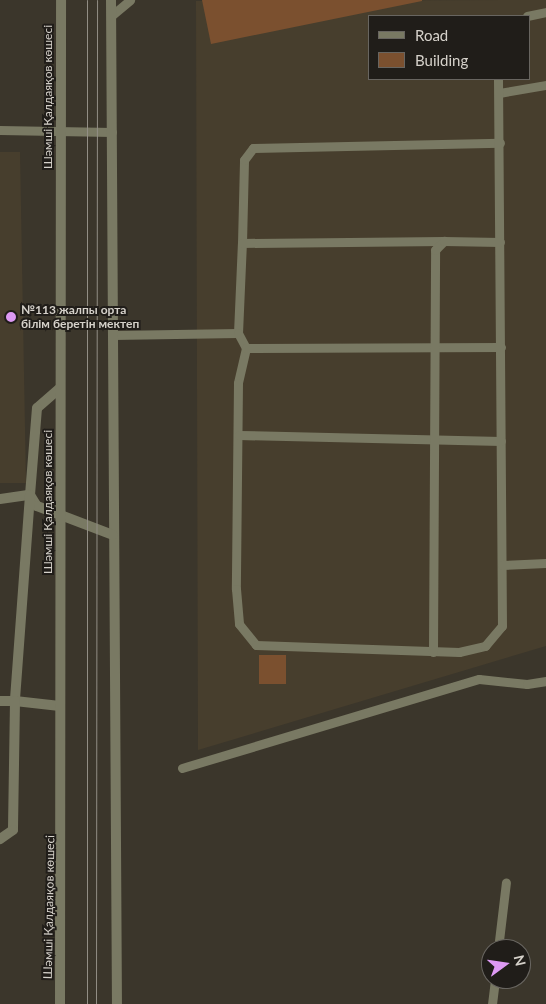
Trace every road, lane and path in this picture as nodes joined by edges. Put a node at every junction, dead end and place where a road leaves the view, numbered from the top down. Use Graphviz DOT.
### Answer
graph roads {
  1 [pos="62,0"];
  2 [pos="111,0"];
  3 [pos="130,0"];
  4 [pos="546,12"];
  5 [pos="531,15"];
  6 [pos="111,16"];
  7 [pos="498,80"];
  8 [pos="546,86"];
  9 [pos="500,93"];
  10 [pos="0,130"];
  11 [pos="60,131"];
  12 [pos="112,132"];
  13 [pos="500,143"];
  14 [pos="444,241"];
  15 [pos="500,242"];
  16 [pos="242,243"];
  17 [pos="238,333"];
  18 [pos="112,335"];
  19 [pos="501,347"];
  20 [pos="246,348"];
  21 [pos="437,348"];
  22 [pos="60,388"];
  23 [pos="239,435"];
  24 [pos="436,439"];
  25 [pos="501,441"];
  26 [pos="30,495"];
  27 [pos="0,499"];
  28 [pos="60,516"];
  29 [pos="113,535"];
  30 [pos="546,563"];
  31 [pos="502,565"];
  32 [pos="433,652"];
  33 [pos="546,681"];
  34 [pos="0,701"];
  35 [pos="14,701"];
  36 [pos="60,706"];
  37 [pos="182,768"];
  38 [pos="0,839"];
  39 [pos="506,882"];
  40 [pos="499,939"];
  41 [pos="494,989"];
  42 [pos="60,1004"];
  43 [pos="117,1004"];
  44 [pos="492,1004"];
  1 -- 11 [label="street, Шәмші Қалдаяқов көшесі"];
  2 -- 6 [label="street"];
  3 -- 6 [label="lane"];
  4 -- 5 [label="lane"];
  6 -- 12 [label="street"];
  7 -- 9 [label="lane"];
  8 -- 9 [label="lane"];
  9 -- 13 [label="lane"];
  10 -- 11 [label="lane"];
  11 -- 12 [label="lane"];
  11 -- 22 [label="street, Шәмші Қалдаяқов көшесі"];
  12 -- 18 [label="street"];
  13 -- 15 [label="lane"];
  13 -- 16 [label="lane"];
  14 -- 15 [label="lane"];
  14 -- 16 [label="lane"];
  14 -- 21 [label="lane"];
  15 -- 19 [label="lane"];
  16 -- 17 [label="lane"];
  17 -- 18 [label="lane"];
  17 -- 20 [label="lane"];
  18 -- 29 [label="street"];
  19 -- 21 [label="lane"];
  19 -- 25 [label="lane"];
  20 -- 21 [label="lane"];
  20 -- 23 [label="lane"];
  21 -- 24 [label="lane"];
  22 -- 26 [label="street"];
  22 -- 28 [label="street, Шәмші Қалдаяқов көшесі"];
  23 -- 24 [label="lane"];
  23 -- 32 [label="lane"];
  24 -- 25 [label="lane"];
  24 -- 32 [label="lane"];
  25 -- 31 [label="lane"];
  26 -- 27 [label="street"];
  26 -- 28 [label="street"];
  26 -- 35 [label="street"];
  28 -- 29 [label="street"];
  28 -- 36 [label="street, Шәмші Қалдаяқов көшесі"];
  29 -- 43 [label="street"];
  30 -- 31 [label="lane"];
  31 -- 32 [label="lane"];
  33 -- 37 [label="lane"];
  34 -- 35 [label="street"];
  35 -- 36 [label="street"];
  35 -- 38 [label="street"];
  36 -- 42 [label="street, Шәмші Қалдаяқов көшесі"];
  39 -- 40 [label="lane"];
  41 -- 44 [label="lane"];
}
